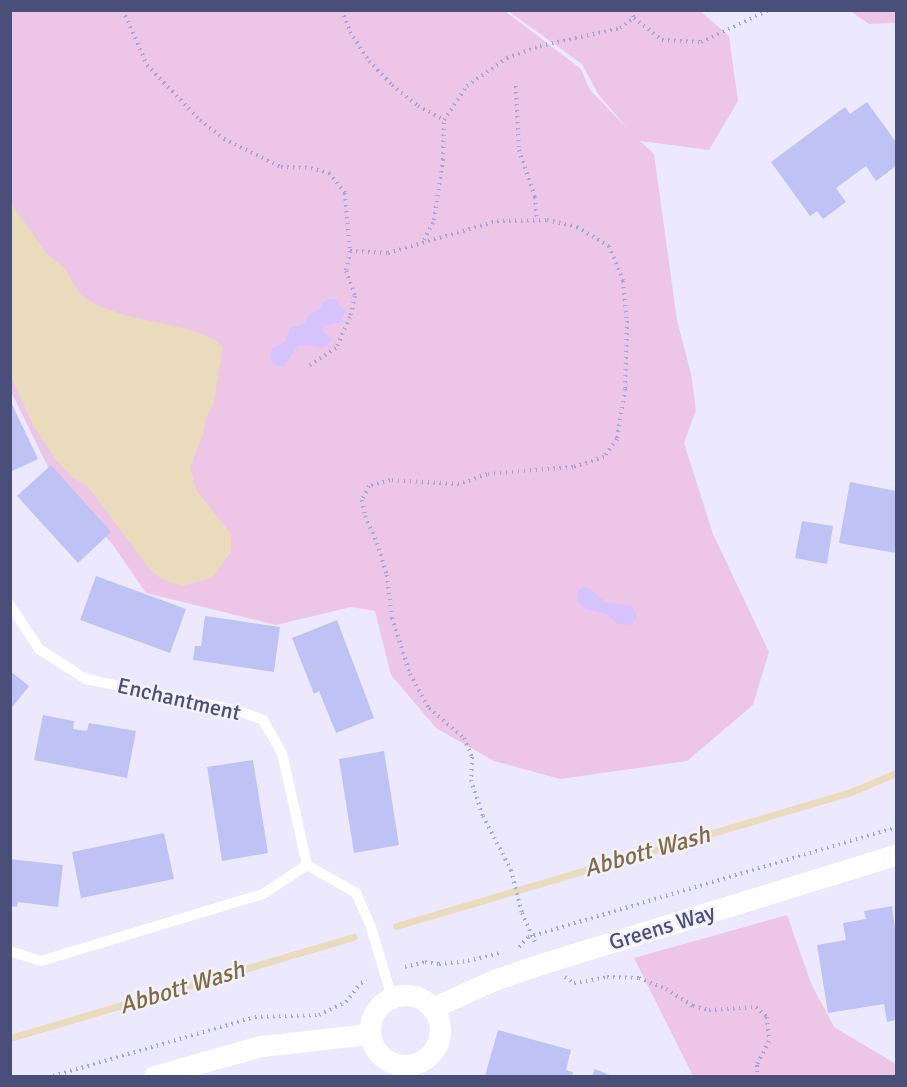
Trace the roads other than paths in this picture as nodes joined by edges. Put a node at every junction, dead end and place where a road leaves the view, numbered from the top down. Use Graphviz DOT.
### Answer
graph roads {
  1 [pos="10,605"];
  2 [pos="897,855"];
  3 [pos="307,865"];
  4 [pos="10,951"];
  5 [pos="392,998"];
  6 [pos="432,1008"];
  7 [pos="370,1034"];
  8 [pos="205,1069"];
  9 [pos="413,1071"];
  10 [pos="154,1077"];
  1 -- 3 [label="lane, Enchantment"];
  2 -- 6 [label="street, Greens Way"];
  3 -- 4 [label="lane"];
  3 -- 5 [label="lane"];
  5 -- 6 [label="street"];
  5 -- 7 [label="street"];
  6 -- 9 [label="street"];
  7 -- 8 [label="street"];
  7 -- 9 [label="street"];
  8 -- 10 [label="street"];
}
